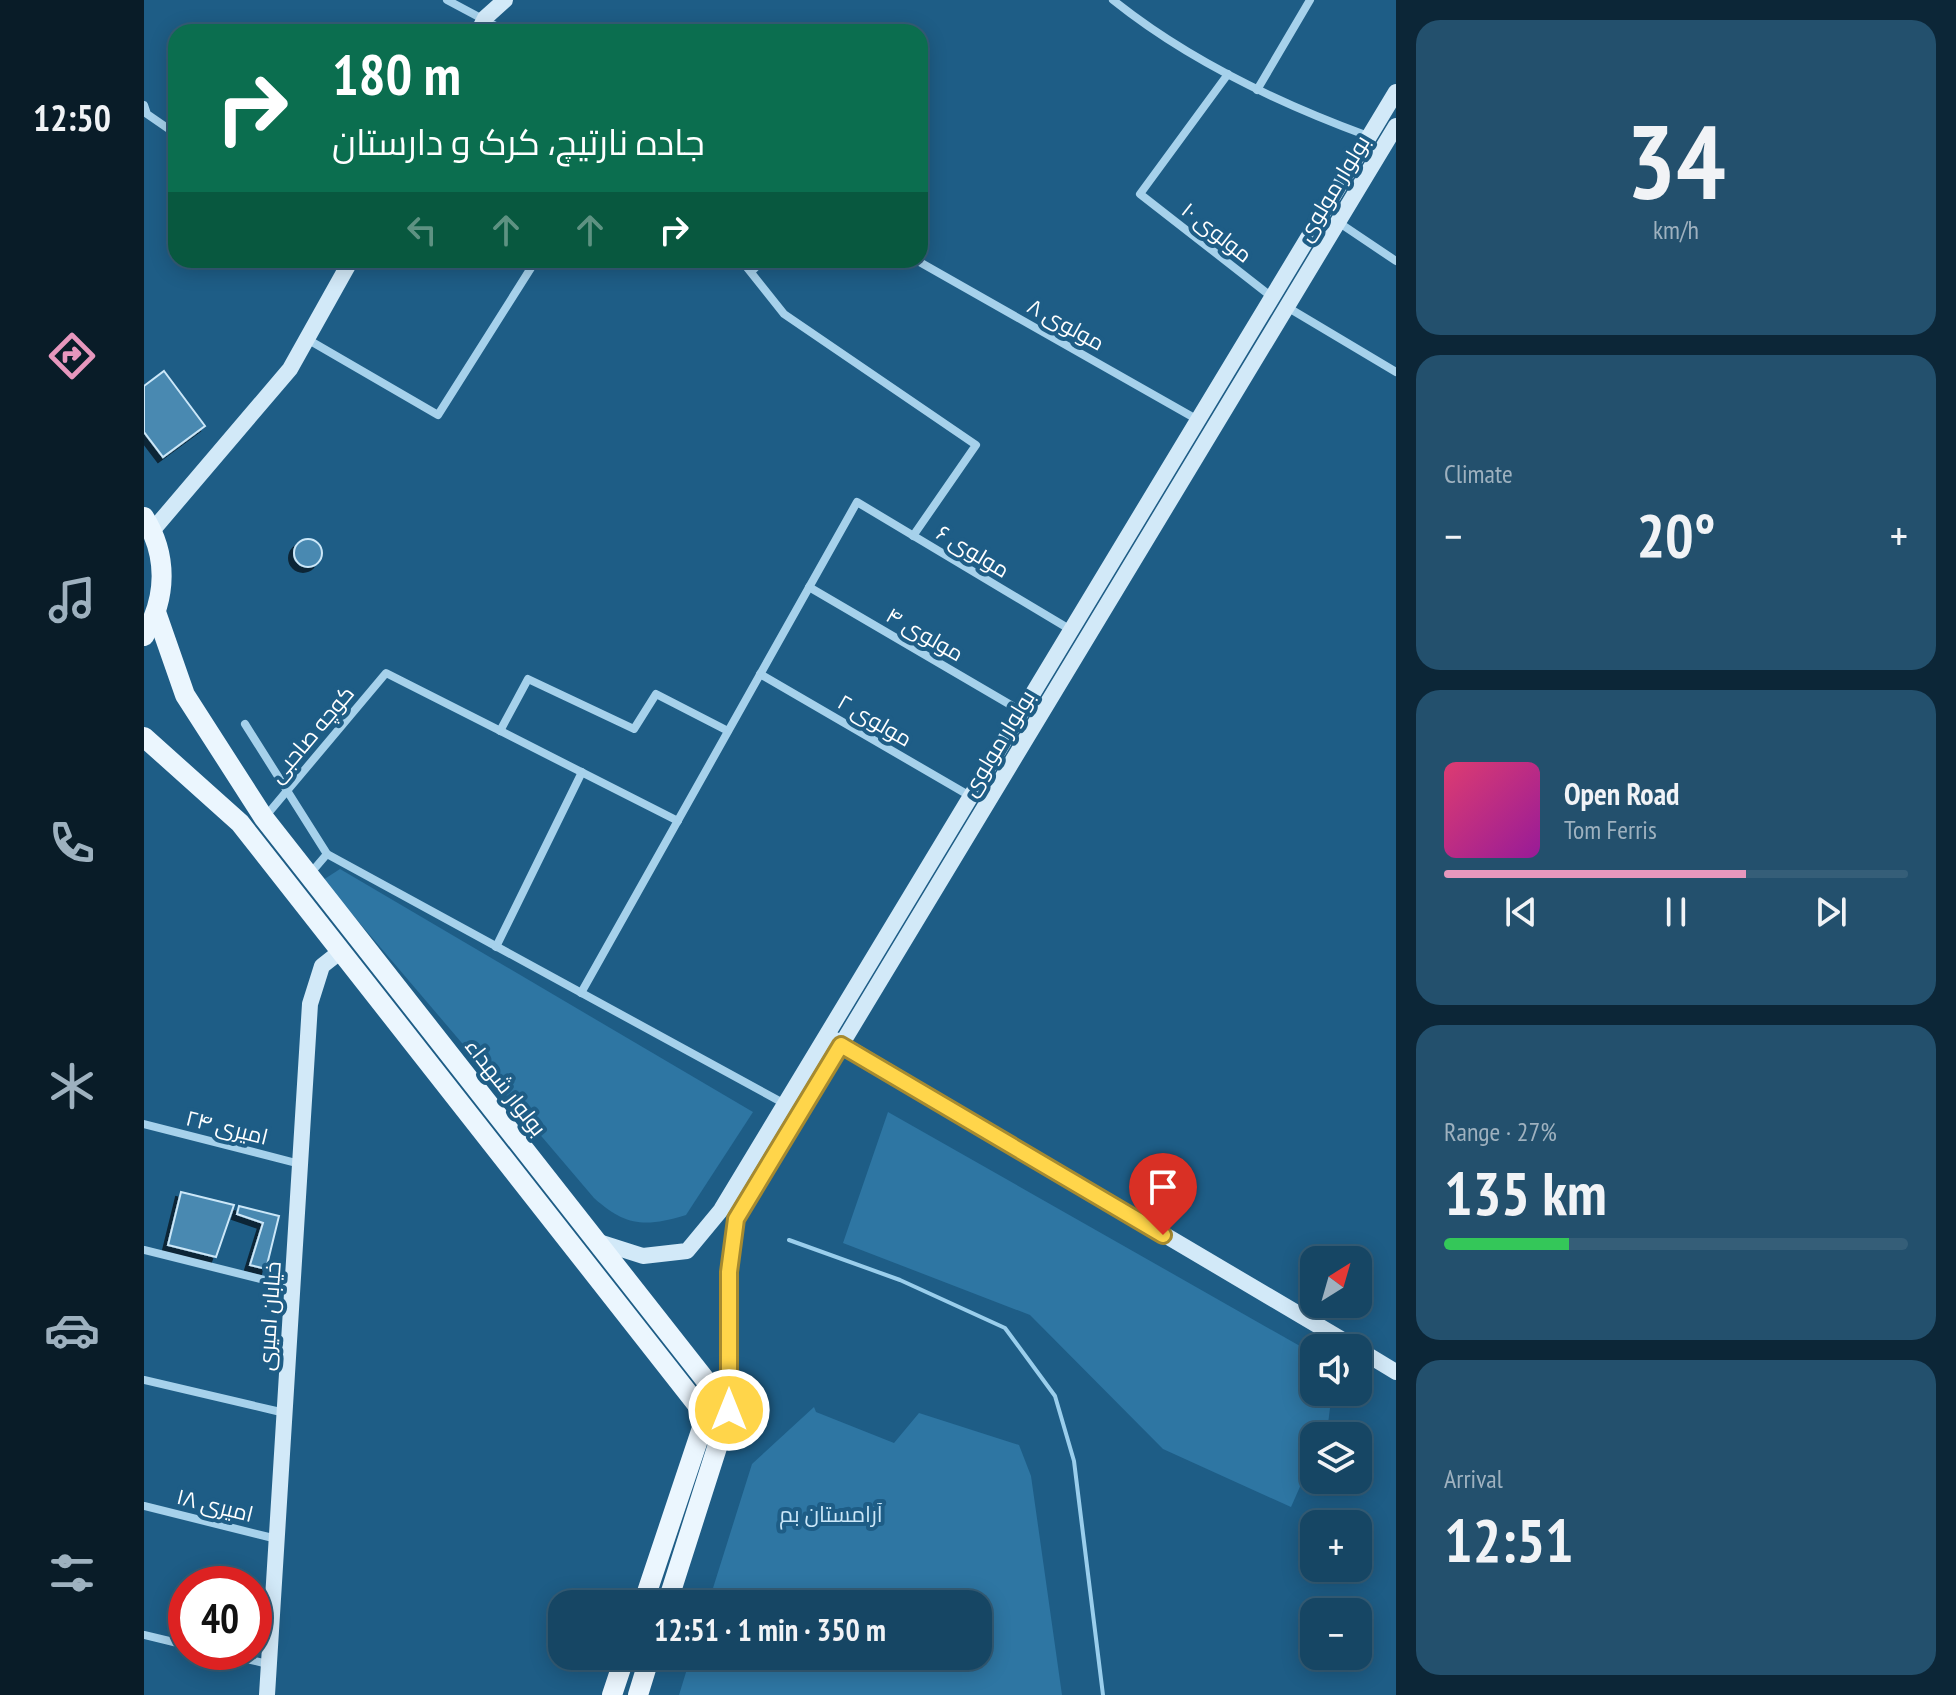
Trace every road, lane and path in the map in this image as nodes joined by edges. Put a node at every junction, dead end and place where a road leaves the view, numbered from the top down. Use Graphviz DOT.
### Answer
graph roads {
  1 [pos="447,0"];
  2 [pos="505,0"];
  3 [pos="1113,0"];
  4 [pos="1310,0"];
  5 [pos="481,24"];
  6 [pos="483,24"];
  7 [pos="1228,74"];
  8 [pos="1257,90"];
  9 [pos="1396,92"];
  10 [pos="144,105"];
  11 [pos="1396,126"];
  12 [pos="168,128"];
  13 [pos="1369,136"];
  14 [pos="1338,222"];
  15 [pos="1396,261"];
  16 [pos="928,267"];
  17 [pos="347,268"];
  18 [pos="531,268"];
  19 [pos="749,268"];
  20 [pos="755,268"];
  21 [pos="752,271"];
  22 [pos="1272,297"];
  23 [pos="1287,307"];
  24 [pos="307,339"];
  25 [pos="1396,372"];
  26 [pos="1198,420"];
  27 [pos="148,524"];
  28 [pos="1135,525"];
  29 [pos="1150,534"];
  30 [pos="913,536"];
  31 [pos="809,587"];
  32 [pos="156,612"];
  33 [pos="1071,630"];
  34 [pos="144,636"];
  35 [pos="760,674"];
  36 [pos="1022,711"];
  37 [pos="245,724"];
  38 [pos="500,731"];
  39 [pos="728,731"];
  40 [pos="144,737"];
  41 [pos="582,772"];
  42 [pos="287,791"];
  43 [pos="971,796"];
  44 [pos="264,818"];
  45 [pos="678,821"];
  46 [pos="327,854"];
  47 [pos="309,875"];
  48 [pos="496,947"];
  49 [pos="341,951"];
  50 [pos="581,993"];
  51 [pos="827,1035"];
  52 [pos="841,1045"];
  53 [pos="481,1094"];
  54 [pos="785,1104"];
  55 [pos="464,1108"];
  56 [pos="144,1124"];
  57 [pos="300,1164"];
  58 [pos="721,1210"];
  59 [pos="736,1219"];
  60 [pos="596,1241"];
  61 [pos="144,1250"];
  62 [pos="293,1287"];
  63 [pos="1332,1334"];
  64 [pos="1372,1358"];
  65 [pos="1396,1372"];
  66 [pos="144,1380"];
  67 [pos="729,1410"];
  68 [pos="285,1413"];
  69 [pos="144,1506"];
  70 [pos="277,1539"];
  71 [pos="648,1590"];
  72 [pos="671,1590"];
  73 [pos="272,1617"];
  74 [pos="144,1635"];
  75 [pos="168,1641"];
  76 [pos="269,1670"];
  77 [pos="620,1670"];
  78 [pos="646,1670"];
  79 [pos="267,1695"];
  80 [pos="612,1695"];
  81 [pos="638,1695"];
  1 -- 5 [label="street"];
  2 -- 6 [label="street"];
  3 -- 7 [label="street"];
  4 -- 8 [label="street"];
  7 -- 8 [label="street"];
  7 -- 22 [label="street, مولوی ۱۰"];
  8 -- 13 [label="street"];
  9 -- 13 [label="street, بولوار مولوی"];
  10 -- 12 [label="street"];
  11 -- 14 [label="street, بولوار مولوی"];
  13 -- 22 [label="street, بولوار مولوی"];
  14 -- 15 [label="street"];
  14 -- 23 [label="street, بولوار مولوی"];
  16 -- 26 [label="street, مولوی ۸"];
  17 -- 24 [label="street"];
  18 -- 24 [label="street"];
  19 -- 21 [label="street"];
  20 -- 21 [label="street"];
  21 -- 30 [label="street"];
  22 -- 26 [label="street, بولوار مولوی"];
  23 -- 25 [label="street"];
  23 -- 29 [label="street, بولوار مولوی"];
  24 -- 27 [label="street"];
  26 -- 28 [label="street, بولوار مولوی"];
  27 -- 32 [label="main road"];
  28 -- 29 [label="street"];
  28 -- 33 [label="street, بولوار مولوی"];
  29 -- 52 [label="street, بولوار مولوی"];
  30 -- 31 [label="street, مولوی ۶"];
  30 -- 33 [label="street, مولوی ۶"];
  31 -- 35 [label="street"];
  31 -- 36 [label="street, مولوی ۴"];
  32 -- 34 [label="main road"];
  32 -- 44 [label="main road, بولوار شهداء"];
  33 -- 36 [label="street, بولوار مولوی"];
  35 -- 39 [label="street"];
  35 -- 43 [label="street, مولوی ۲"];
  36 -- 43 [label="street, بولوار مولوی"];
  37 -- 42 [label="street"];
  38 -- 39 [label="street"];
  38 -- 41 [label="street"];
  38 -- 42 [label="street, کوچه صاحبی"];
  39 -- 45 [label="street"];
  40 -- 49 [label="main road, بولوار شهداء"];
  41 -- 45 [label="street"];
  41 -- 48 [label="street"];
  42 -- 44 [label="street, کوچه صاحبی"];
  42 -- 46 [label="street"];
  43 -- 51 [label="street, بولوار مولوی"];
  44 -- 47 [label="main road, بولوار شهداء"];
  45 -- 50 [label="street"];
  46 -- 47 [label="street"];
  46 -- 48 [label="street"];
  47 -- 53 [label="main road, بولوار شهداء"];
  48 -- 50 [label="street"];
  49 -- 55 [label="main road, بولوار شهداء"];
  49 -- 57 [label="street, خیابان امیری"];
  50 -- 54 [label="street"];
  51 -- 52 [label="street"];
  51 -- 54 [label="street, بولوار مولوی"];
  52 -- 59 [label="street, بولوار مولوی"];
  52 -- 63 [label="street"];
  53 -- 55 [label="main road"];
  53 -- 60 [label="main road, بولوار شهداء"];
  54 -- 58 [label="street, بولوار مولوی"];
  55 -- 71 [label="main road, بولوار شهداء"];
  56 -- 57 [label="street, امیری ۲۴"];
  57 -- 62 [label="street, خیابان امیری"];
  58 -- 59 [label="street"];
  58 -- 60 [label="street, بولوار مولوی"];
  59 -- 67 [label="street, بولوار مولوی"];
  60 -- 67 [label="main road, بولوار شهداء"];
  61 -- 62 [label="street"];
  62 -- 68 [label="street, خیابان امیری"];
  64 -- 65 [label="street"];
  66 -- 68 [label="street"];
  67 -- 72 [label="main road"];
  68 -- 70 [label="street, خیابان امیری"];
  69 -- 70 [label="street, امیری ۱۸"];
  70 -- 73 [label="street, خیابان امیری"];
  74 -- 75 [label="street"];
  76 -- 79 [label="street, خیابان امیری"];
  77 -- 80 [label="main road"];
  78 -- 81 [label="main road"];
}
